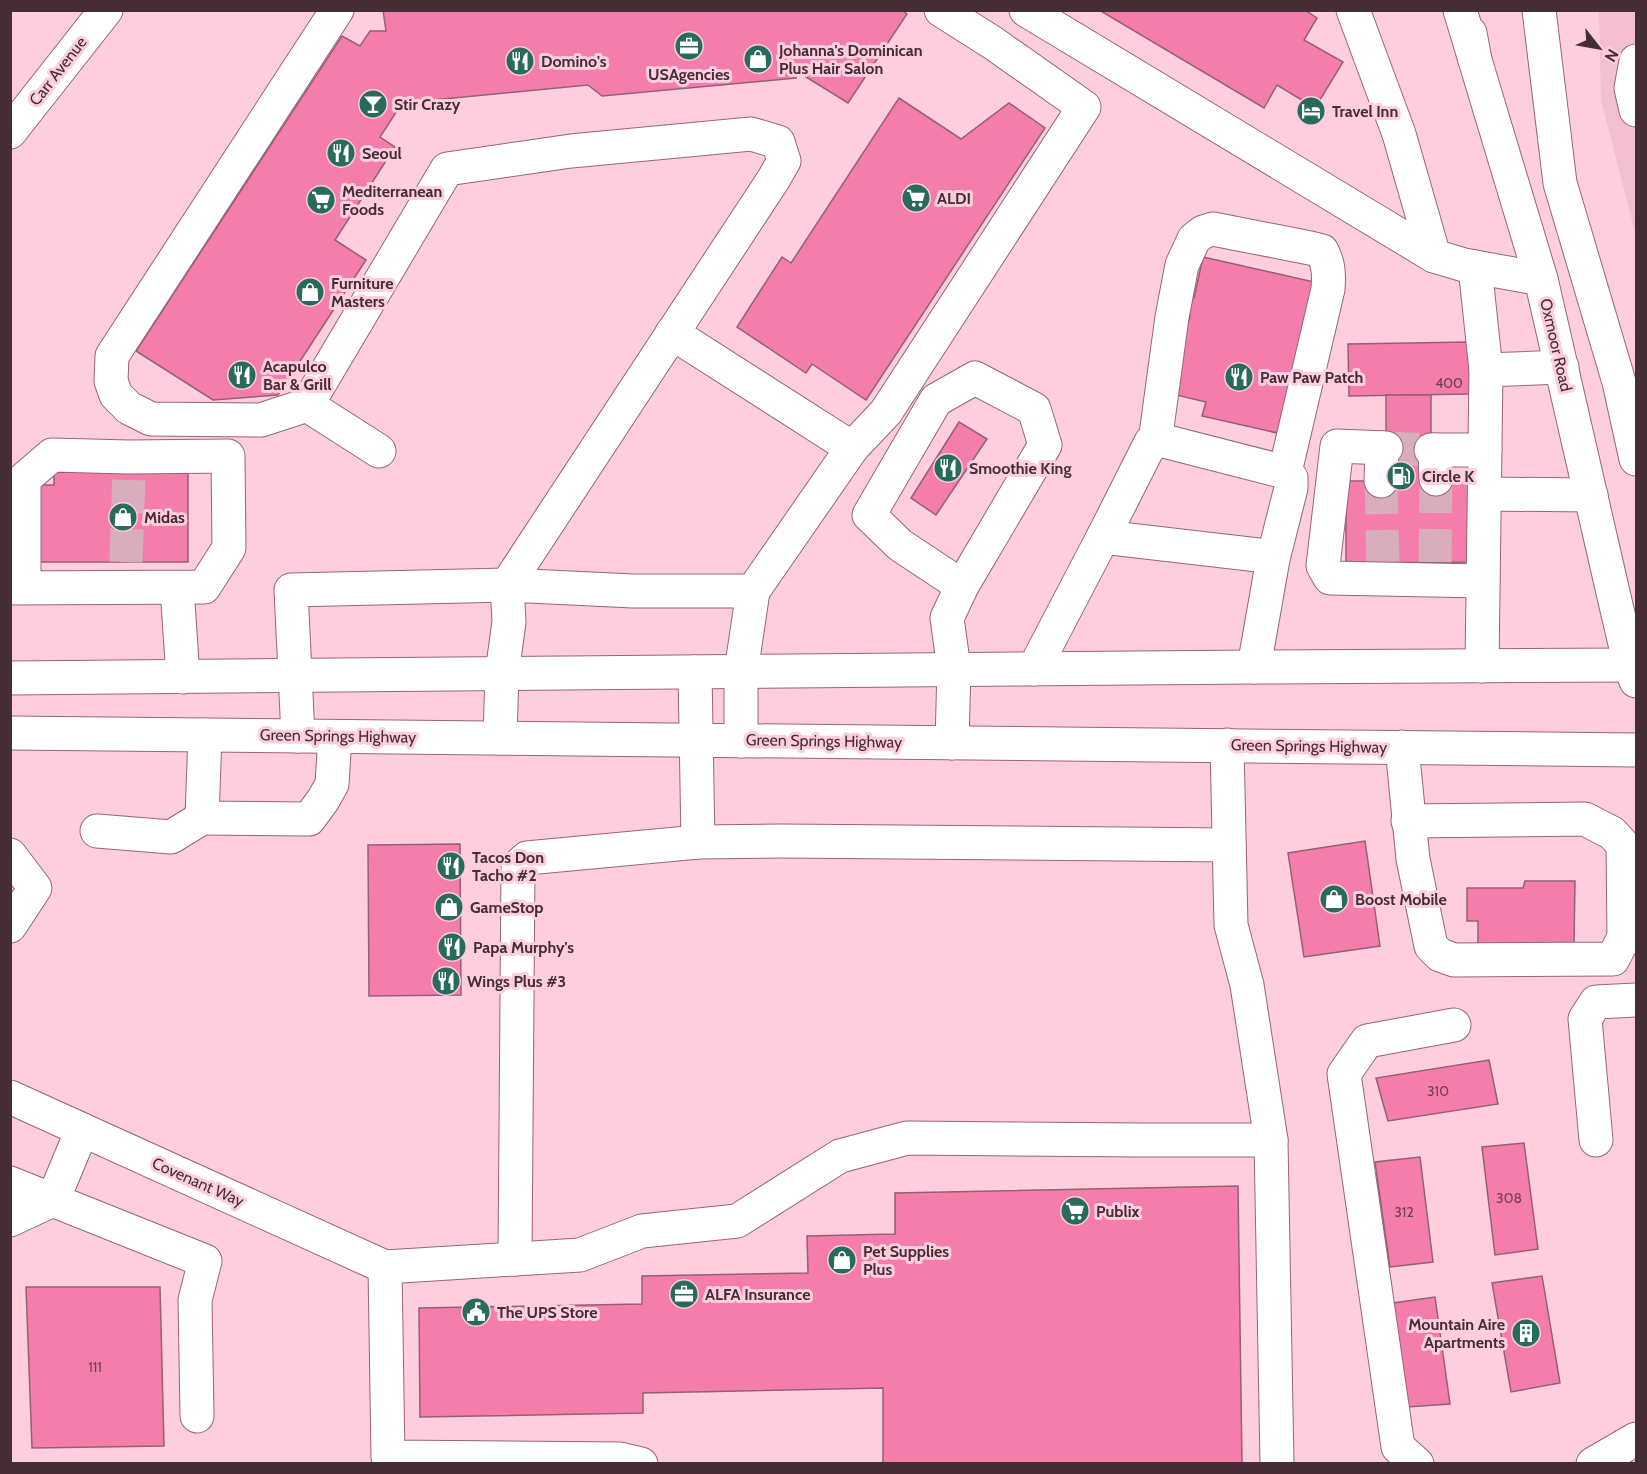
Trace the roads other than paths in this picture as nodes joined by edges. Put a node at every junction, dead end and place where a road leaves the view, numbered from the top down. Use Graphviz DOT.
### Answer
graph roads {
  1 [pos="106,10"];
  2 [pos="338,10"];
  3 [pos="941,10"];
  4 [pos="1026,10"];
  5 [pos="1353,10"];
  6 [pos="1460,10"];
  7 [pos="1467,10"];
  8 [pos="1539,10"];
  9 [pos="1475,60"];
  10 [pos="1636,61"];
  11 [pos="1636,111"];
  12 [pos="10,132"];
  13 [pos="1434,256"];
  14 [pos="1475,267"];
  15 [pos="1541,279"];
  16 [pos="672,333"];
  17 [pos="1562,367"];
  18 [pos="1486,370"];
  19 [pos="1628,382"];
  20 [pos="307,405"];
  21 [pos="1155,442"];
  22 [pos="852,448"];
  23 [pos="1485,450"];
  24 [pos="379,452"];
  25 [pos="1636,459"];
  26 [pos="1434,460"];
  27 [pos="1285,472"];
  28 [pos="1381,481"];
  29 [pos="1485,494"];
  30 [pos="1592,495"];
  31 [pos="1103,537"];
  32 [pos="1273,558"];
  33 [pos="1484,581"];
  34 [pos="507,585"];
  35 [pos="962,586"];
  36 [pos="17,587"];
  37 [pos="177,588"];
  38 [pos="753,591"];
  39 [pos="1482,666"];
  40 [pos="1254,667"];
  41 [pos="954,669"];
  42 [pos="1034,669"];
  43 [pos="1634,671"];
  44 [pos="695,672"];
  45 [pos="741,672"];
  46 [pos="502,673"];
  47 [pos="295,676"];
  48 [pos="183,677"];
  49 [pos="10,678"];
  50 [pos="10,733"];
  51 [pos="205,735"];
  52 [pos="298,736"];
  53 [pos="335,736"];
  54 [pos="500,738"];
  55 [pos="696,739"];
  56 [pos="741,741"];
  57 [pos="952,743"];
  58 [pos="1227,745"];
  59 [pos="1402,747"];
  60 [pos="1636,750"];
  61 [pos="202,818"];
  62 [pos="1408,821"];
  63 [pos="98,831"];
  64 [pos="698,842"];
  65 [pos="1229,845"];
  66 [pos="10,855"];
  67 [pos="10,927"];
  68 [pos="1630,937"];
  69 [pos="1636,1000"];
  70 [pos="1454,1025"];
  71 [pos="10,1097"];
  72 [pos="82,1130"];
  73 [pos="1271,1140"];
  74 [pos="1596,1140"];
  75 [pos="10,1183"];
  76 [pos="53,1200"];
  77 [pos="10,1220"];
  78 [pos="515,1259"];
  79 [pos="385,1267"];
  80 [pos="197,1416"];
  81 [pos="1636,1439"];
  82 [pos="641,1464"];
  83 [pos="1277,1464"];
  84 [pos="1417,1464"];
  85 [pos="1593,1464"];
  1 -- 12 [label="main road, Carr Avenue"];
  2 -- 20 [label="main road"];
  3 -- 22 [label="main road"];
  4 -- 13 [label="main road"];
  5 -- 13 [label="main road"];
  6 -- 9 [label="main road"];
  7 -- 9 [label="main road, Oxmoor Road"];
  8 -- 19 [label="main road"];
  9 -- 15 [label="main road, Oxmoor Road"];
  10 -- 11 [label="main road"];
  13 -- 14 [label="main road"];
  14 -- 15 [label="main road"];
  14 -- 18 [label="main road"];
  15 -- 17 [label="main road, Oxmoor Road"];
  16 -- 20 [label="main road"];
  16 -- 22 [label="main road"];
  16 -- 34 [label="main road"];
  17 -- 18 [label="main road"];
  17 -- 30 [label="main road, Oxmoor Road"];
  18 -- 23 [label="main road"];
  19 -- 25 [label="main road"];
  20 -- 24 [label="main road"];
  21 -- 27 [label="main road"];
  21 -- 27 [label="main road"];
  21 -- 31 [label="main road"];
  22 -- 38 [label="main road"];
  23 -- 26 [label="main road"];
  23 -- 29 [label="main road"];
  27 -- 32 [label="main road"];
  28 -- 33 [label="main road"];
  29 -- 30 [label="main road"];
  29 -- 33 [label="main road"];
  30 -- 43 [label="main road, Oxmoor Road"];
  31 -- 32 [label="main road"];
  31 -- 42 [label="main road"];
  32 -- 40 [label="main road"];
  33 -- 39 [label="main road"];
  34 -- 38 [label="main road"];
  34 -- 46 [label="main road"];
  34 -- 47 [label="main road"];
  35 -- 35 [label="main road"];
  35 -- 41 [label="main road"];
  36 -- 37 [label="main road"];
  36 -- 37 [label="main road"];
  37 -- 48 [label="main road"];
  38 -- 45 [label="main road"];
  39 -- 40 [label="main road"];
  39 -- 43 [label="main road"];
  40 -- 42 [label="main road"];
  41 -- 42 [label="main road"];
  41 -- 45 [label="main road"];
  41 -- 57 [label="main road"];
  44 -- 45 [label="main road"];
  44 -- 46 [label="main road"];
  44 -- 55 [label="main road"];
  45 -- 56 [label="main road"];
  46 -- 47 [label="main road"];
  46 -- 54 [label="main road"];
  47 -- 48 [label="main road"];
  47 -- 52 [label="main road"];
  48 -- 49 [label="main road"];
  50 -- 51 [label="main road, Green Springs Highway"];
  51 -- 52 [label="main road, Green Springs Highway"];
  51 -- 61 [label="main road"];
  52 -- 53 [label="main road, Green Springs Highway"];
  53 -- 54 [label="main road, Green Springs Highway"];
  53 -- 61 [label="main road"];
  54 -- 55 [label="main road, Green Springs Highway"];
  55 -- 56 [label="main road, Green Springs Highway"];
  55 -- 64 [label="main road"];
  56 -- 57 [label="main road, Green Springs Highway"];
  57 -- 58 [label="main road, Green Springs Highway"];
  58 -- 59 [label="main road, Green Springs Highway"];
  58 -- 65 [label="main road"];
  59 -- 60 [label="main road, Green Springs Highway"];
  59 -- 62 [label="main road"];
  61 -- 63 [label="main road"];
  62 -- 68 [label="main road"];
  62 -- 68 [label="main road"];
  64 -- 65 [label="main road"];
  64 -- 78 [label="main road"];
  65 -- 73 [label="main road"];
  66 -- 67 [label="main road"];
  69 -- 74 [label="main road"];
  70 -- 84 [label="main road"];
  71 -- 72 [label="main road, Covenant Way"];
  72 -- 76 [label="main road"];
  72 -- 79 [label="main road, Covenant Way"];
  73 -- 78 [label="main road"];
  73 -- 83 [label="main road"];
  75 -- 76 [label="main road"];
  76 -- 77 [label="main road"];
  76 -- 80 [label="main road"];
  78 -- 79 [label="main road"];
  79 -- 82 [label="main road"];
  81 -- 85 [label="main road"];
}
